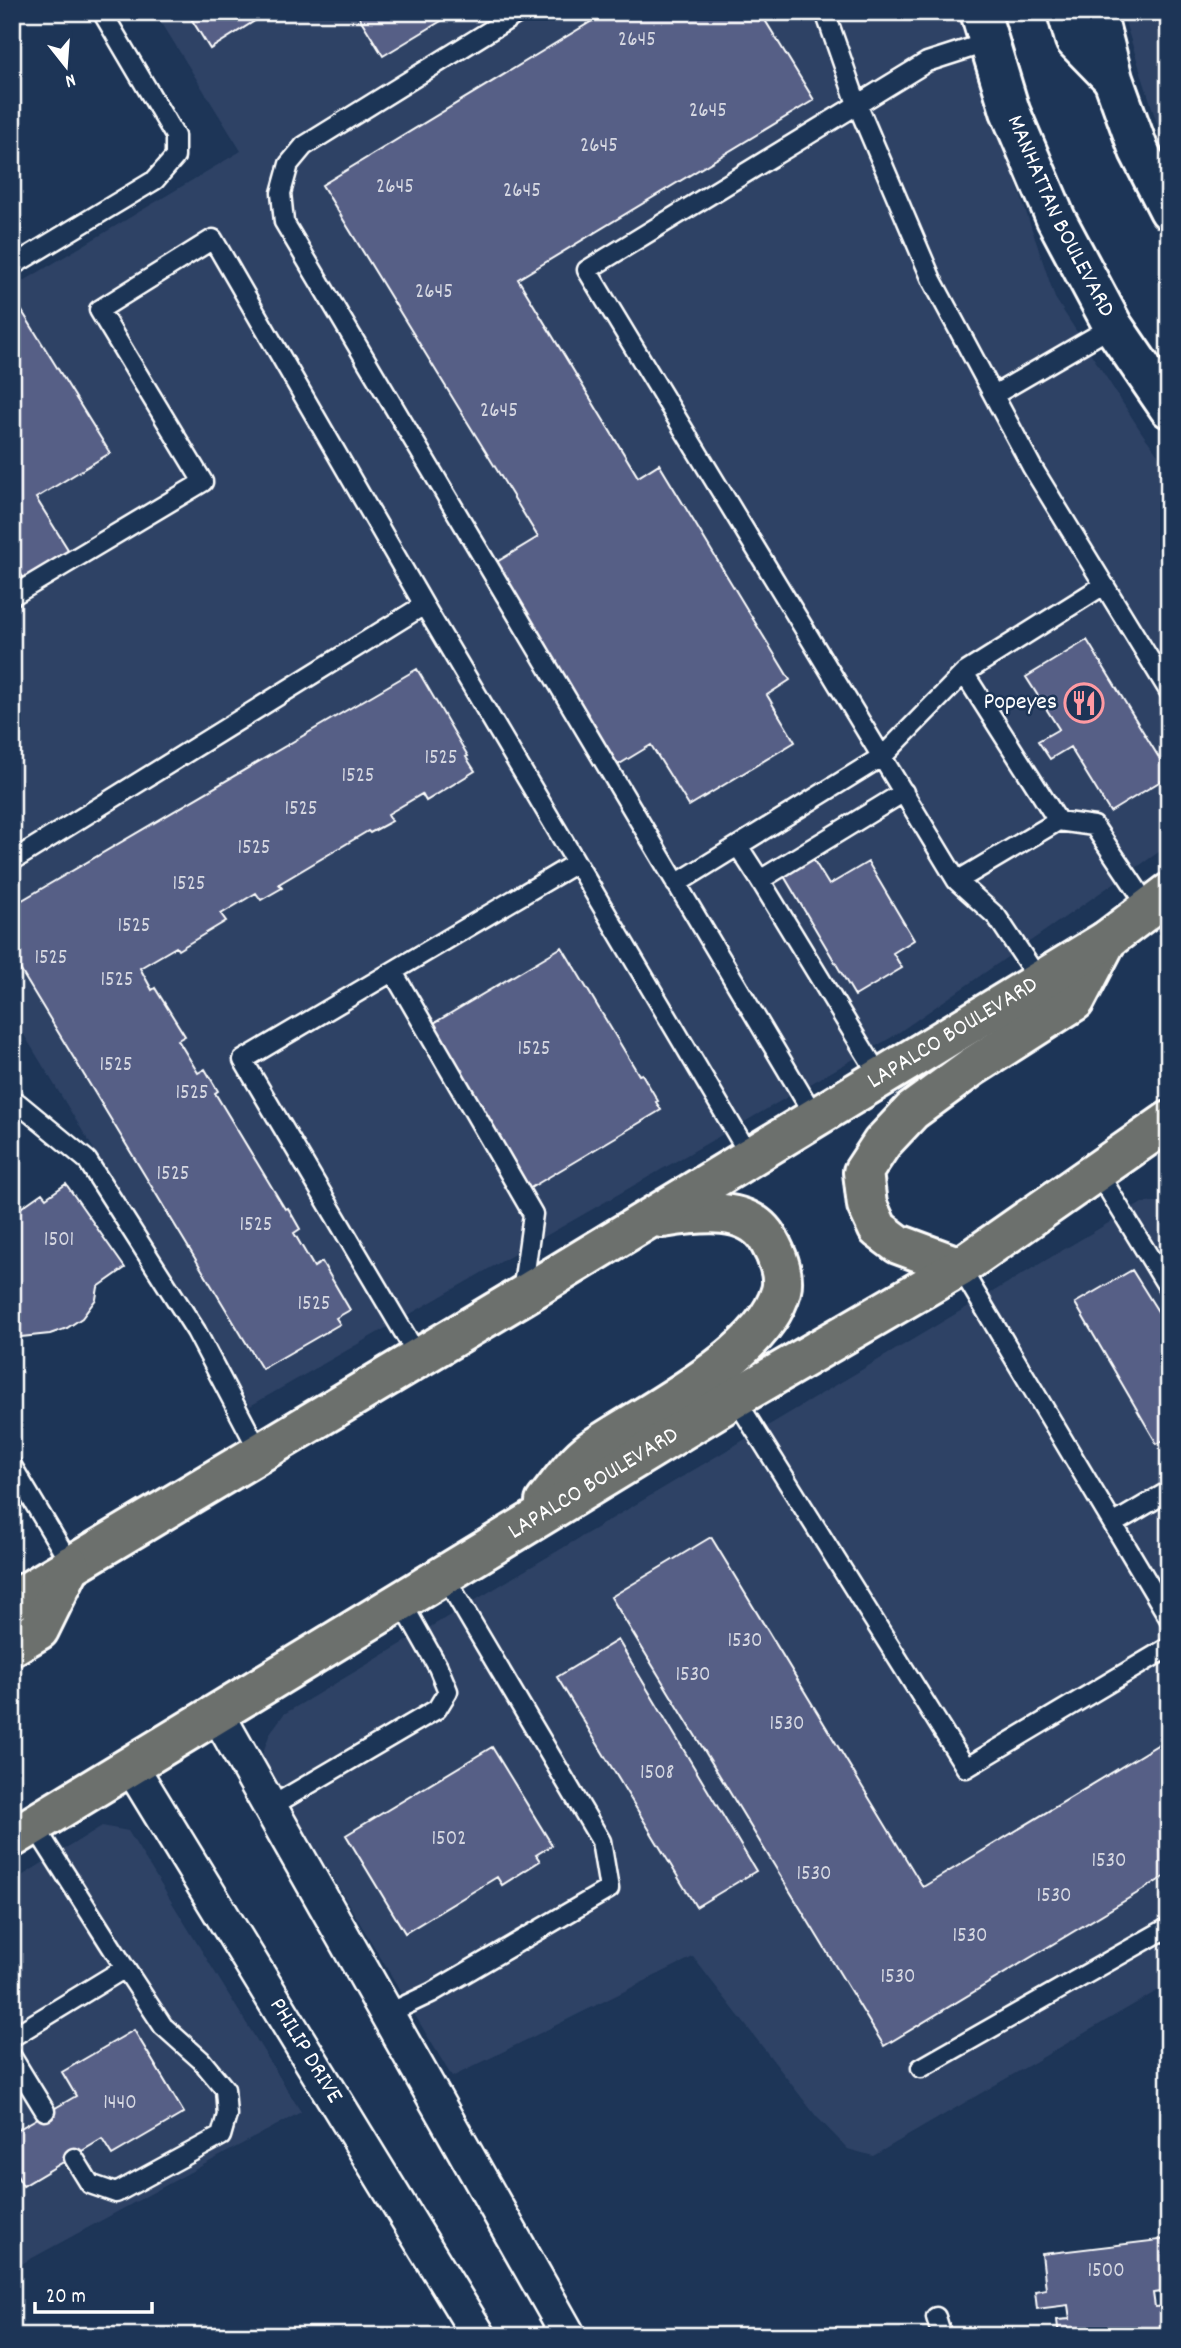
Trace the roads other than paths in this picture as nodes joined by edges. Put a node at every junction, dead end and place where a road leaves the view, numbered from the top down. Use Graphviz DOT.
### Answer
graph roads {
  1 [pos="102,12"];
  2 [pos="520,12"];
  3 [pos="825,12"];
  4 [pos="1067,12"];
  5 [pos="1096,12"];
  6 [pos="984,27"];
  7 [pos="1113,79"];
  8 [pos="856,104"];
  9 [pos="1169,210"];
  10 [pos="12,266"];
  11 [pos="1113,326"];
  12 [pos="1158,384"];
  13 [pos="994,395"];
  14 [pos="1169,408"];
  15 [pos="1104,585"];
  16 [pos="12,596"];
  17 [pos="424,605"];
  18 [pos="964,673"];
  19 [pos="1169,691"];
  20 [pos="883,756"];
  21 [pos="904,792"];
  22 [pos="1058,821"];
  23 [pos="738,846"];
  24 [pos="12,861"];
  25 [pos="576,863"];
  26 [pos="760,880"];
  27 [pos="957,881"];
  28 [pos="676,884"];
  29 [pos="1159,900"];
  30 [pos="1107,940"];
  31 [pos="393,972"];
  32 [pos="1039,980"];
  33 [pos="880,1077"];
  34 [pos="12,1102"];
  35 [pos="1169,1104"];
  36 [pos="815,1117"];
  37 [pos="1155,1130"];
  38 [pos="751,1158"];
  39 [pos="1097,1171"];
  40 [pos="648,1220"];
  41 [pos="960,1267"];
  42 [pos="1168,1286"];
  43 [pos="522,1296"];
  44 [pos="419,1358"];
  45 [pos="735,1398"];
  46 [pos="260,1453"];
  47 [pos="12,1466"];
  48 [pos="1169,1491"];
  49 [pos="1113,1524"];
  50 [pos="518,1532"];
  51 [pos="71,1566"];
  52 [pos="445,1577"];
  53 [pos="12,1601"];
  54 [pos="402,1603"];
  55 [pos="1169,1618"];
  56 [pos="12,1646"];
  57 [pos="1169,1647"];
  58 [pos="218,1714"];
  59 [pos="131,1766"];
  60 [pos="270,1807"];
  61 [pos="23,1832"];
  62 [pos="1169,1927"];
  63 [pos="125,1968"];
  64 [pos="387,2014"];
  65 [pos="12,2037"];
  66 [pos="12,2057"];
  67 [pos="921,2068"];
  68 [pos="45,2111"];
  69 [pos="75,2158"];
  70 [pos="936,2318"];
  71 [pos="479,2336"];
  72 [pos="569,2336"];
  73 [pos="942,2336"];
  1 -- 10 [label="lane"];
  2 -- 28 [label="lane"];
  3 -- 8 [label="lane"];
  4 -- 7 [label="street"];
  5 -- 7 [label="street"];
  6 -- 8 [label="lane"];
  6 -- 11 [label="street, MANHATTAN BOULEVARD"];
  7 -- 9 [label="street"];
  8 -- 13 [label="lane"];
  8 -- 20 [label="lane"];
  11 -- 12 [label="street, MANHATTAN BOULEVARD"];
  11 -- 13 [label="lane"];
  12 -- 14 [label="street, MANHATTAN BOULEVARD"];
  13 -- 15 [label="lane"];
  15 -- 18 [label="lane"];
  15 -- 19 [label="lane"];
  16 -- 17 [label="lane"];
  17 -- 24 [label="lane"];
  17 -- 25 [label="lane"];
  18 -- 20 [label="lane"];
  18 -- 22 [label="lane"];
  20 -- 21 [label="lane"];
  20 -- 23 [label="lane"];
  21 -- 26 [label="lane"];
  21 -- 27 [label="lane"];
  22 -- 27 [label="lane"];
  22 -- 29 [label="lane"];
  23 -- 26 [label="lane"];
  23 -- 28 [label="lane"];
  25 -- 31 [label="lane"];
  25 -- 38 [label="lane"];
  26 -- 33 [label="lane"];
  27 -- 32 [label="lane"];
  28 -- 36 [label="lane"];
  29 -- 30 [label="main road, LAPALCO BOULEVARD"];
  30 -- 32 [label="main road, LAPALCO BOULEVARD"];
  30 -- 41 [label="main road"];
  31 -- 43 [label="lane"];
  31 -- 44 [label="lane"];
  32 -- 33 [label="main road, LAPALCO BOULEVARD"];
  33 -- 36 [label="main road, LAPALCO BOULEVARD"];
  34 -- 46 [label="lane"];
  35 -- 37 [label="main road, LAPALCO BOULEVARD"];
  36 -- 38 [label="main road, LAPALCO BOULEVARD"];
  37 -- 39 [label="main road, LAPALCO BOULEVARD"];
  38 -- 40 [label="main road, LAPALCO BOULEVARD"];
  39 -- 41 [label="main road, LAPALCO BOULEVARD"];
  39 -- 42 [label="lane"];
  40 -- 43 [label="main road, LAPALCO BOULEVARD"];
  40 -- 50 [label="main road"];
  41 -- 45 [label="main road, LAPALCO BOULEVARD"];
  41 -- 49 [label="lane"];
  43 -- 44 [label="main road, LAPALCO BOULEVARD"];
  44 -- 46 [label="main road, LAPALCO BOULEVARD"];
  45 -- 50 [label="main road, LAPALCO BOULEVARD"];
  45 -- 57 [label="lane"];
  46 -- 51 [label="main road, LAPALCO BOULEVARD"];
  47 -- 51 [label="lane"];
  48 -- 49 [label="lane"];
  49 -- 55 [label="lane"];
  50 -- 52 [label="main road, LAPALCO BOULEVARD"];
  51 -- 53 [label="main road, LAPALCO BOULEVARD"];
  51 -- 56 [label="main road"];
  52 -- 54 [label="main road, LAPALCO BOULEVARD"];
  52 -- 64 [label="lane"];
  54 -- 58 [label="main road, LAPALCO BOULEVARD"];
  54 -- 60 [label="lane"];
  58 -- 59 [label="main road, LAPALCO BOULEVARD"];
  58 -- 60 [label="street"];
  59 -- 61 [label="main road, LAPALCO BOULEVARD"];
  59 -- 71 [label="street, PHILIP DRIVE"];
  60 -- 64 [label="street"];
  61 -- 63 [label="lane"];
  62 -- 67 [label="lane"];
  63 -- 65 [label="lane"];
  63 -- 69 [label="lane"];
  64 -- 72 [label="street"];
  66 -- 68 [label="lane"];
  70 -- 73 [label="lane"];
}
